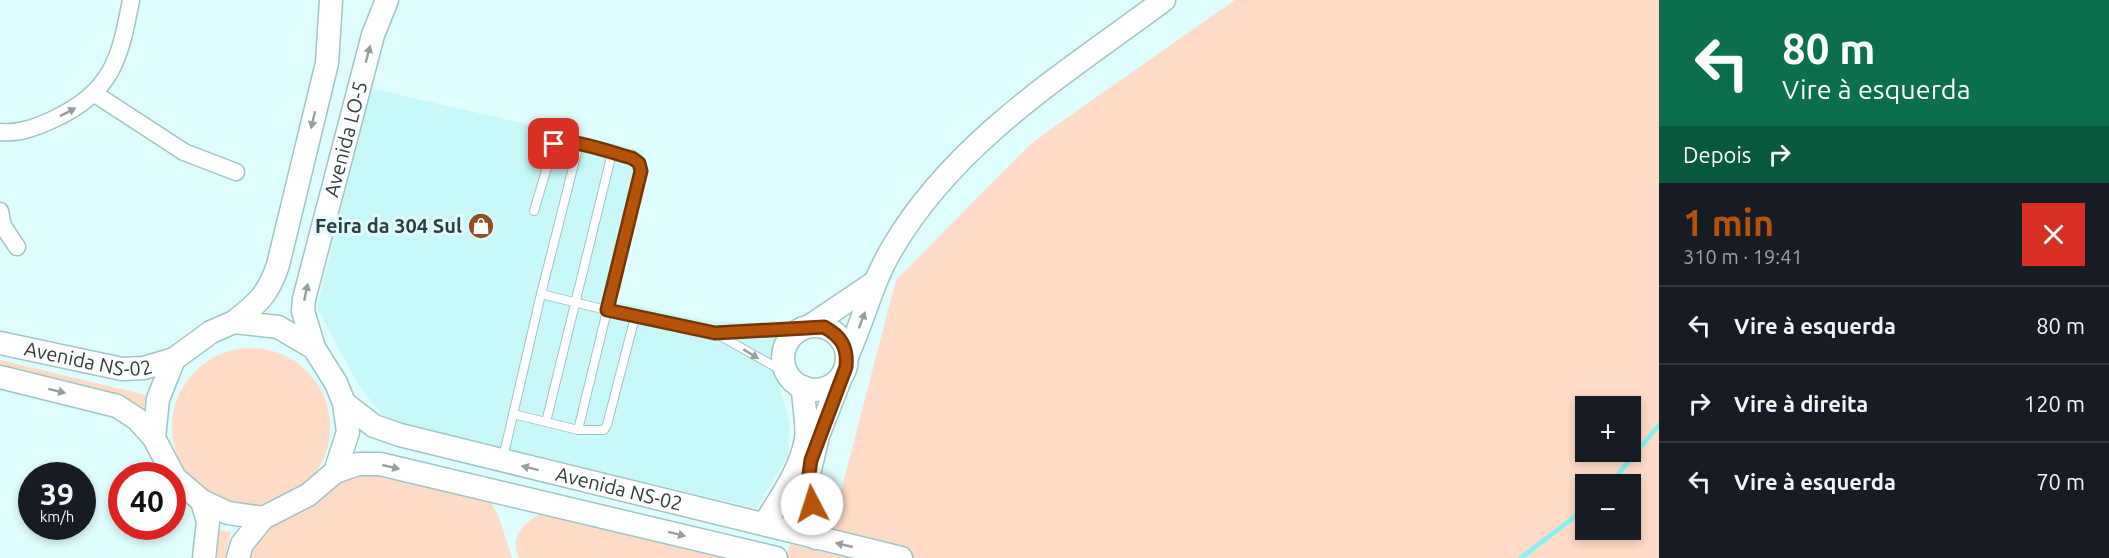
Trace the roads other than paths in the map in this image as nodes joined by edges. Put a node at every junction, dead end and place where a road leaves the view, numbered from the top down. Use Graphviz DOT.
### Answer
graph roads {
  1 [pos="131,0"];
  2 [pos="331,0"];
  3 [pos="387,0"];
  4 [pos="1164,0"];
  5 [pos="95,94"];
  6 [pos="0,132"];
  7 [pos="579,144"];
  8 [pos="612,153"];
  9 [pos="236,172"];
  10 [pos="0,211"];
  11 [pos="534,211"];
  12 [pos="16,246"];
  13 [pos="874,283"];
  14 [pos="541,294"];
  15 [pos="576,303"];
  16 [pos="607,310"];
  17 [pos="635,317"];
  18 [pos="234,322"];
  19 [pos="806,328"];
  20 [pos="715,333"];
  21 [pos="0,343"];
  22 [pos="314,348"];
  23 [pos="174,359"];
  24 [pos="844,367"];
  25 [pos="0,377"];
  26 [pos="795,381"];
  27 [pos="345,403"];
  28 [pos="513,414"];
  29 [pos="546,422"];
  30 [pos="578,430"];
  31 [pos="154,438"];
  32 [pos="502,461"];
  33 [pos="335,472"];
  34 [pos="202,501"];
  35 [pos="263,518"];
  36 [pos="765,523"];
  37 [pos="816,537"];
  38 [pos="204,558"];
  39 [pos="238,558"];
  40 [pos="776,558"];
  41 [pos="901,558"];
  1 -- 5 [label="street"];
  2 -- 18 [label="street, Avenida LO-5, one-way"];
  22 -- 3 [label="street, Avenida LO-5, one-way"];
  4 -- 13 [label="street"];
  6 -- 5 [label="street, one-way"];
  5 -- 9 [label="street"];
  7 -- 8 [label="lane"];
  7 -- 11 [label="lane"];
  7 -- 14 [label="lane"];
  8 -- 15 [label="lane"];
  8 -- 16 [label="lane"];
  10 -- 12 [label="street"];
  13 -- 19 [label="street"];
  24 -- 13 [label="street, one-way"];
  14 -- 15 [label="lane"];
  14 -- 28 [label="lane"];
  15 -- 16 [label="lane"];
  15 -- 29 [label="lane"];
  16 -- 17 [label="lane"];
  16 -- 30 [label="lane"];
  17 -- 20 [label="lane"];
  17 -- 30 [label="lane"];
  18 -- 22 [label="street"];
  18 -- 23 [label="street"];
  19 -- 20 [label="lane"];
  19 -- 24 [label="street"];
  19 -- 26 [label="street"];
  20 -- 26 [label="lane, one-way"];
  21 -- 23 [label="street, Avenida NS-02"];
  22 -- 27 [label="street"];
  23 -- 31 [label="street"];
  24 -- 26 [label="street"];
  24 -- 37 [label="street"];
  25 -- 31 [label="street, Avenida NS-02, one-way"];
  26 -- 36 [label="street"];
  27 -- 32 [label="street, Avenida NS-02"];
  27 -- 33 [label="street"];
  28 -- 29 [label="lane"];
  28 -- 32 [label="lane"];
  29 -- 30 [label="lane"];
  31 -- 34 [label="street"];
  36 -- 32 [label="street, Avenida NS-02, one-way"];
  33 -- 35 [label="street"];
  33 -- 40 [label="street, Avenida NS-02, one-way"];
  34 -- 35 [label="street"];
  34 -- 38 [label="street"];
  35 -- 39 [label="street"];
  36 -- 37 [label="street, Avenida NS-02"];
  41 -- 37 [label="street, Avenida NS-02, one-way"];
}
